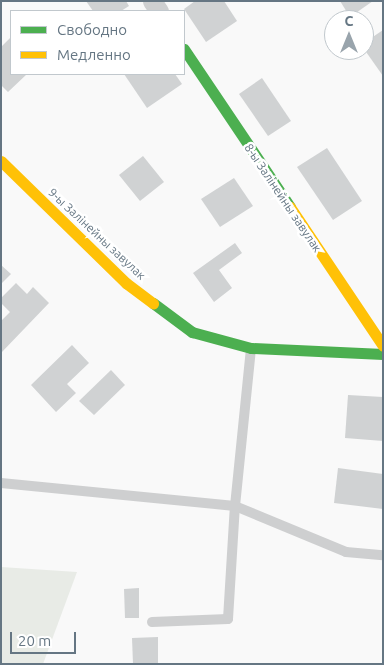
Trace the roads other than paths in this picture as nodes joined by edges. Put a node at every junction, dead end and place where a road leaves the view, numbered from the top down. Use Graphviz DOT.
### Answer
graph roads {
  1 [pos="185,50"];
  2 [pos="1,161"];
  3 [pos="383,346"];
  4 [pos="251,348"];
  5 [pos="383,354"];
  6 [pos="1,483"];
  7 [pos="235,506"];
  8 [pos="383,555"];
  9 [pos="152,622"];
  1 -- 3 [label="street, 8-ы Залінейны завулак"];
  2 -- 4 [label="street, 9-ы Залінейны завулак"];
  4 -- 5 [label="street, 9-ы Залінейны завулак"];
  4 -- 7 [label="lane"];
  6 -- 7 [label="lane"];
  7 -- 8 [label="lane"];
  7 -- 9 [label="lane"];
}
